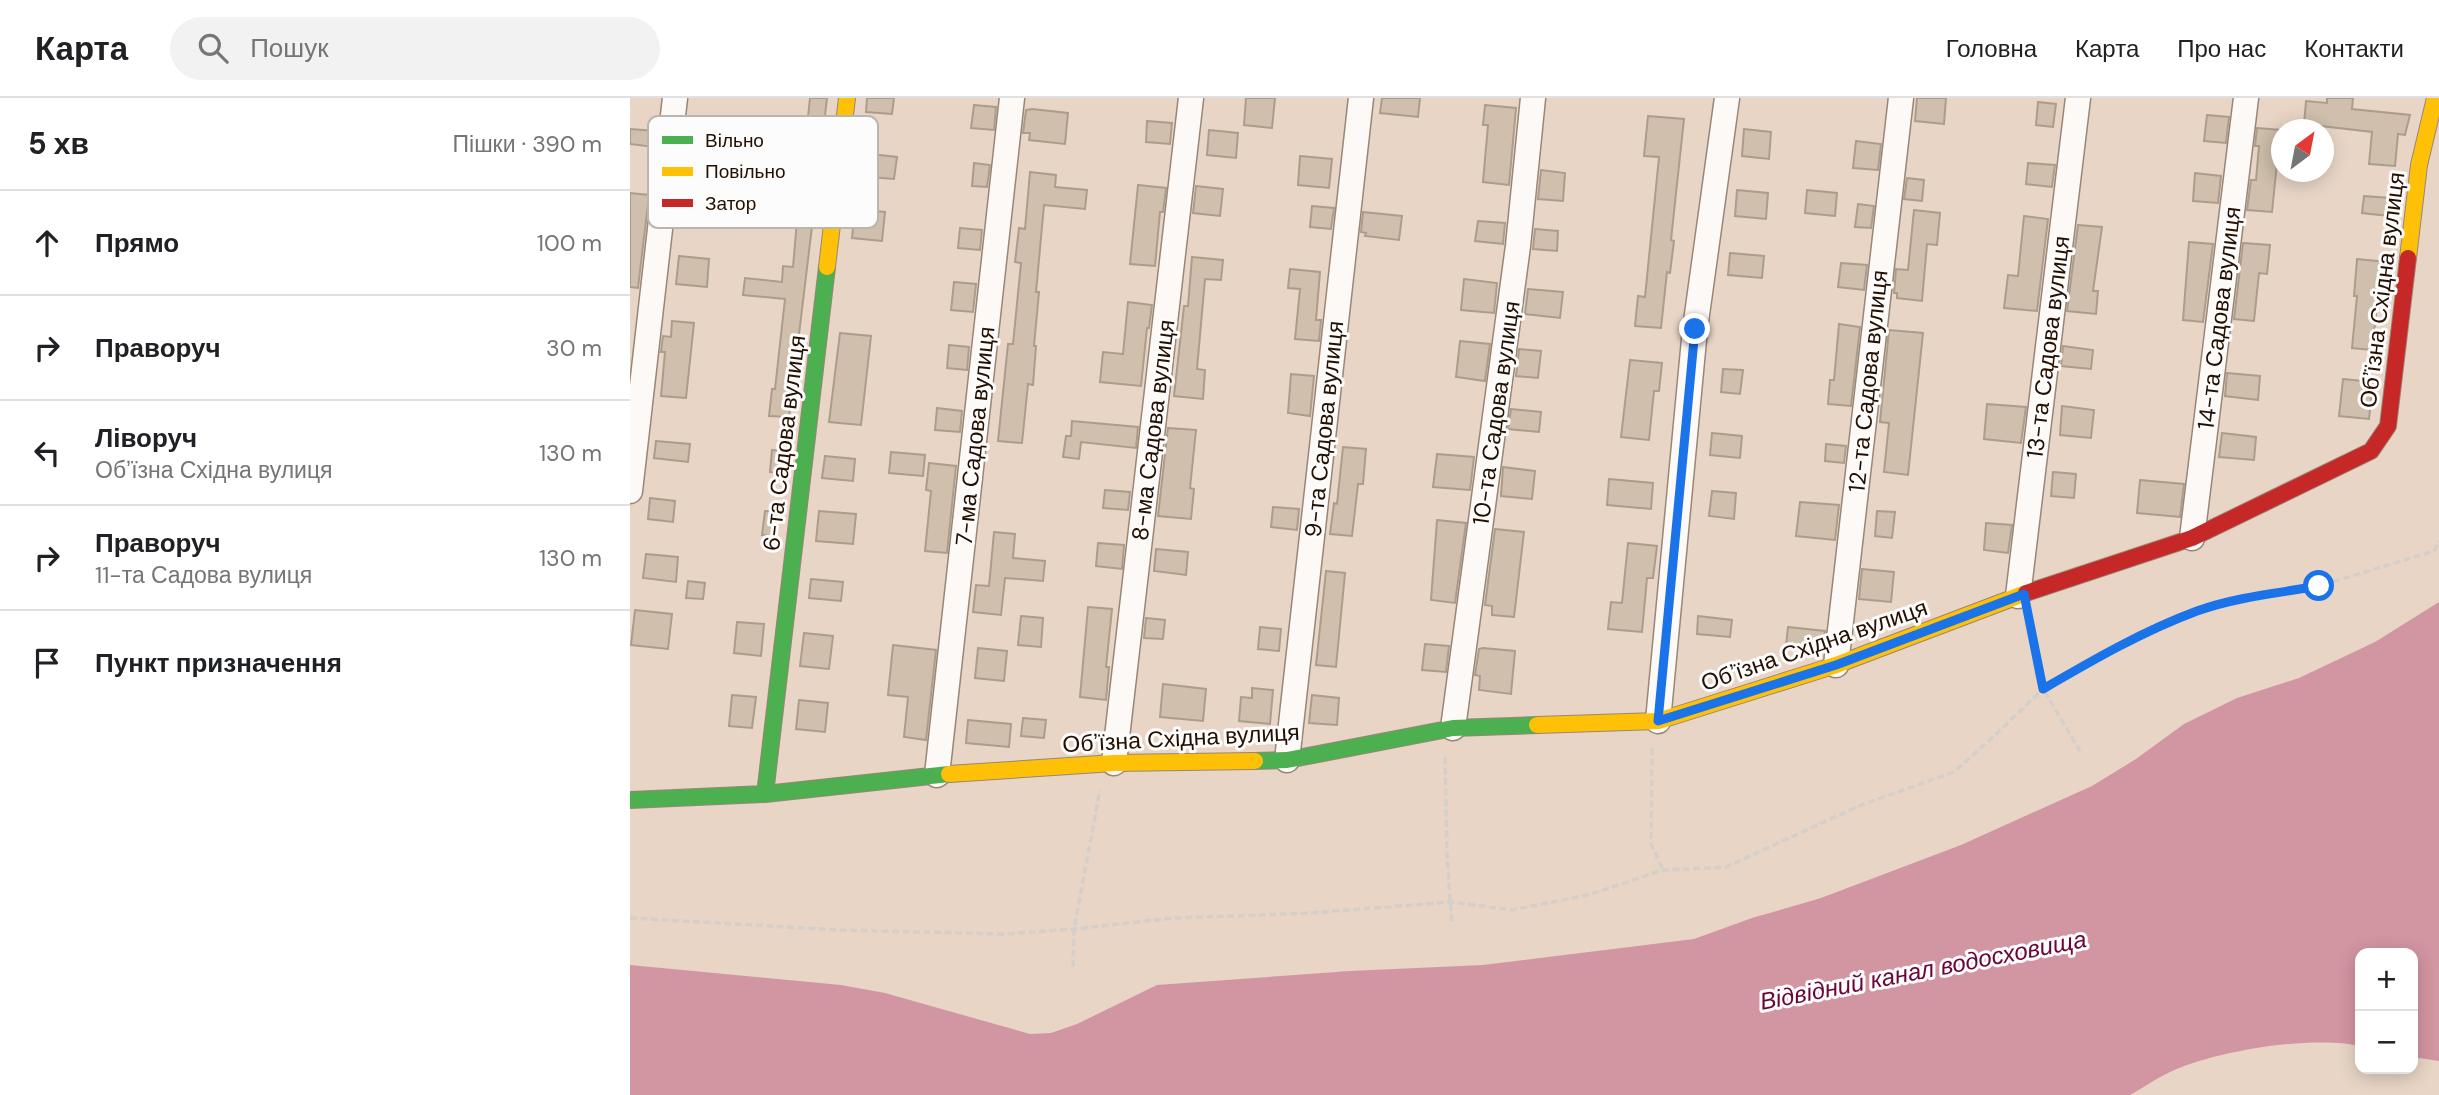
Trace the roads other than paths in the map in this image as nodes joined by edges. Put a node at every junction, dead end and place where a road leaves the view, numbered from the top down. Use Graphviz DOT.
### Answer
graph roads {
  1 [pos="675,98"];
  2 [pos="847,98"];
  3 [pos="1012,98"];
  4 [pos="1191,98"];
  5 [pos="1361,98"];
  6 [pos="1533,98"];
  7 [pos="1727,98"];
  8 [pos="1900,98"];
  9 [pos="2078,98"];
  10 [pos="2246,98"];
  11 [pos="2435,98"];
  12 [pos="673,116"];
  13 [pos="845,116"];
  14 [pos="660,228"];
  15 [pos="832,228"];
  16 [pos="630,491"];
  17 [pos="2192,538"];
  18 [pos="2021,595"];
  19 [pos="1836,665"];
  20 [pos="1655,721"];
  21 [pos="1449,729"];
  22 [pos="1287,760"];
  23 [pos="1109,763"];
  24 [pos="937,775"];
  25 [pos="765,794"];
  26 [pos="630,800"];
  1 -- 12 [label="street"];
  2 -- 13 [label="street, 6-та Садова вулиця"];
  3 -- 24 [label="street, 7-ма Садова вулиця"];
  4 -- 23 [label="street, 8-ма Садова вулиця"];
  5 -- 22 [label="street, 9-та Садова вулиця"];
  6 -- 21 [label="street, 10-та Садова вулиця"];
  7 -- 20 [label="street"];
  8 -- 19 [label="street, 12-та Садова вулиця"];
  9 -- 18 [label="street, 13-та Садова вулиця"];
  10 -- 17 [label="street, 14-та Садова вулиця"];
  11 -- 17 [label="street, Обʼїзна Східна вулиця"];
  14 -- 16 [label="street"];
  15 -- 25 [label="street, 6-та Садова вулиця"];
  17 -- 18 [label="street, Обʼїзна Східна вулиця"];
  18 -- 19 [label="street, Обʼїзна Східна вулиця"];
  19 -- 20 [label="street, Обʼїзна Східна вулиця"];
  20 -- 21 [label="street, Обʼїзна Східна вулиця"];
  21 -- 22 [label="street, Обʼїзна Східна вулиця"];
  22 -- 23 [label="street, Обʼїзна Східна вулиця"];
  23 -- 24 [label="street, Обʼїзна Східна вулиця"];
  24 -- 25 [label="street, Обʼїзна Східна вулиця"];
  25 -- 26 [label="street, Обʼїзна Східна вулиця"];
}
